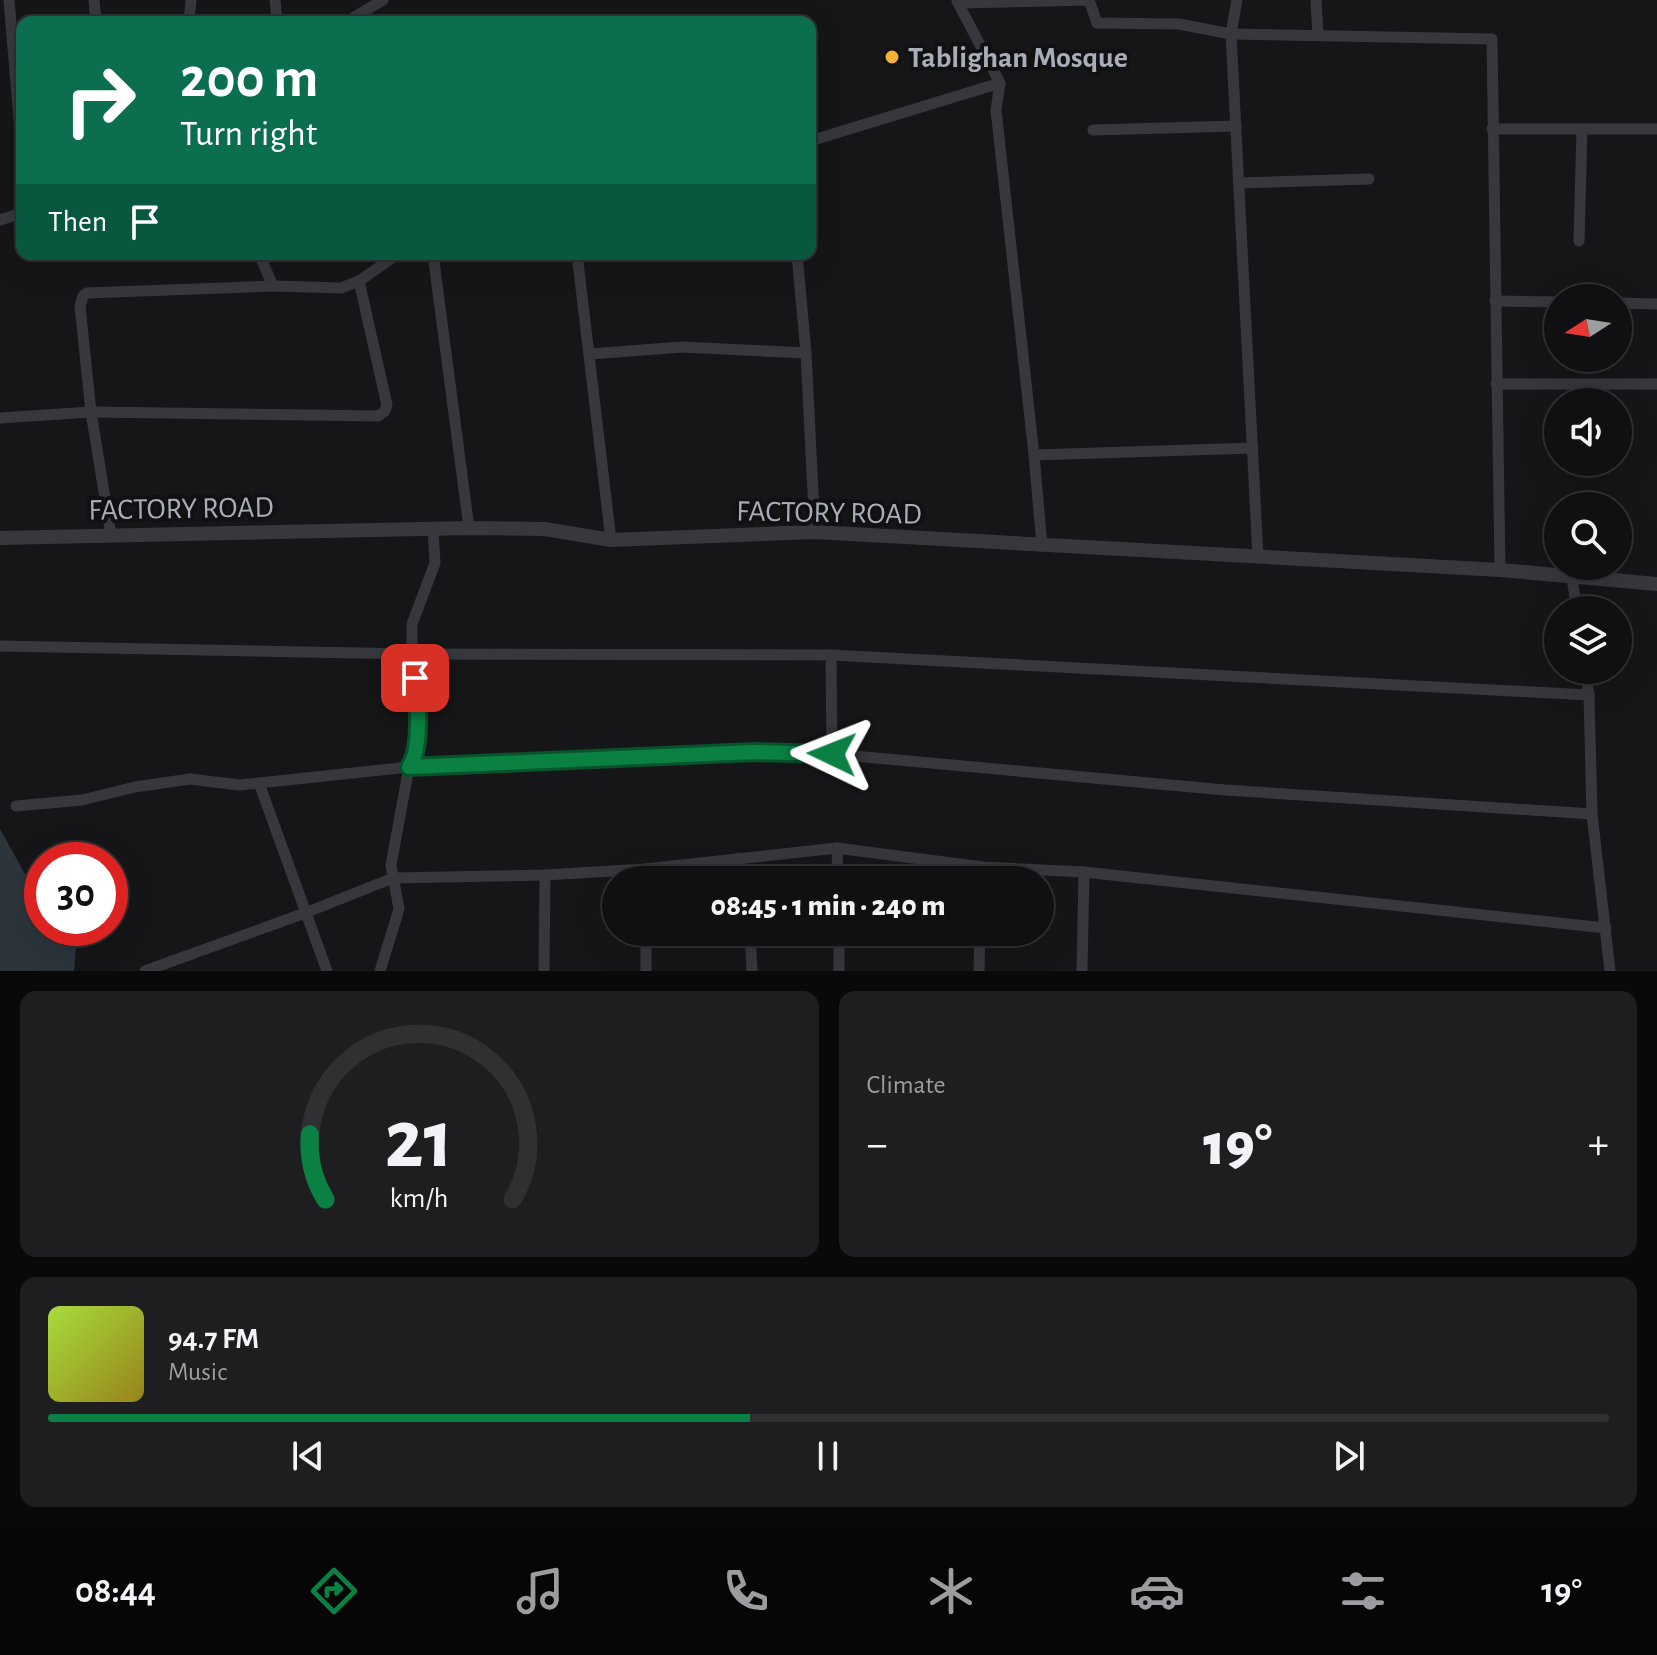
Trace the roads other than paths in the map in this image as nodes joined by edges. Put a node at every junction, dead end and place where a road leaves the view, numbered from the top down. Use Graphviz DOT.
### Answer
graph roads {
  1 [pos="9,0"];
  2 [pos="383,0"];
  3 [pos="1237,0"];
  4 [pos="1316,0"];
  5 [pos="957,2"];
  6 [pos="356,16"];
  7 [pos="1231,34"];
  8 [pos="1318,35"];
  9 [pos="1000,83"];
  10 [pos="16,84"];
  11 [pos="1236,126"];
  12 [pos="1492,129"];
  13 [pos="1582,129"];
  14 [pos="1657,129"];
  15 [pos="1093,130"];
  16 [pos="816,139"];
  17 [pos="1369,179"];
  18 [pos="1239,183"];
  19 [pos="1579,241"];
  20 [pos="262,260"];
  21 [pos="389,260"];
  22 [pos="434,260"];
  23 [pos="578,260"];
  24 [pos="798,260"];
  25 [pos="359,281"];
  26 [pos="273,286"];
  27 [pos="1495,301"];
  28 [pos="1544,302"];
  29 [pos="1632,303"];
  30 [pos="1657,304"];
  31 [pos="806,353"];
  32 [pos="590,354"];
  33 [pos="1496,384"];
  34 [pos="1657,384"];
  35 [pos="91,412"];
  36 [pos="0,418"];
  37 [pos="1253,448"];
  38 [pos="1034,455"];
  39 [pos="469,528"];
  40 [pos="433,529"];
  41 [pos="815,532"];
  42 [pos="111,535"];
  43 [pos="0,538"];
  44 [pos="611,540"];
  45 [pos="1042,546"];
  46 [pos="1258,557"];
  47 [pos="1500,570"];
  48 [pos="1544,575"];
  49 [pos="1600,580"];
  50 [pos="1657,584"];
  51 [pos="0,646"];
  52 [pos="412,654"];
  53 [pos="831,655"];
  54 [pos="1587,684"];
  55 [pos="1589,695"];
  56 [pos="832,754"];
  57 [pos="409,767"];
  58 [pos="259,783"];
  59 [pos="16,806"];
  60 [pos="1592,814"];
  61 [pos="837,848"];
  62 [pos="739,858"];
  63 [pos="692,866"];
  64 [pos="740,866"];
  65 [pos="838,866"];
  66 [pos="974,866"];
  67 [pos="1054,871"];
  68 [pos="1084,872"];
  69 [pos="602,874"];
  70 [pos="545,875"];
  71 [pos="393,878"];
  72 [pos="305,913"];
  73 [pos="1606,928"];
  74 [pos="646,946"];
  75 [pos="751,946"];
  76 [pos="839,946"];
  77 [pos="980,946"];
  78 [pos="145,971"];
  79 [pos="327,971"];
  80 [pos="380,971"];
  81 [pos="544,971"];
  82 [pos="646,971"];
  83 [pos="752,971"];
  84 [pos="839,971"];
  85 [pos="979,971"];
  86 [pos="1082,971"];
  87 [pos="1610,971"];
  1 -- 10 [label="street"];
  2 -- 6 [label="street"];
  3 -- 7 [label="street"];
  4 -- 8 [label="street"];
  5 -- 7 [label="street"];
  5 -- 9 [label="street"];
  7 -- 8 [label="street"];
  7 -- 11 [label="street"];
  8 -- 12 [label="street"];
  9 -- 16 [label="street"];
  9 -- 38 [label="street"];
  11 -- 15 [label="street"];
  11 -- 18 [label="street"];
  12 -- 13 [label="street"];
  12 -- 27 [label="street"];
  13 -- 14 [label="street"];
  13 -- 19 [label="street"];
  17 -- 18 [label="street"];
  18 -- 37 [label="street"];
  20 -- 26 [label="street"];
  21 -- 25 [label="street"];
  22 -- 39 [label="street"];
  23 -- 32 [label="street"];
  24 -- 31 [label="street"];
  25 -- 26 [label="street"];
  25 -- 35 [label="street"];
  26 -- 35 [label="street"];
  27 -- 28 [label="street"];
  27 -- 33 [label="street"];
  29 -- 30 [label="street"];
  31 -- 32 [label="street"];
  31 -- 41 [label="street"];
  32 -- 44 [label="street"];
  33 -- 34 [label="street"];
  33 -- 47 [label="street"];
  35 -- 36 [label="street"];
  35 -- 42 [label="street"];
  37 -- 38 [label="street"];
  37 -- 46 [label="street"];
  38 -- 45 [label="street"];
  39 -- 40 [label="street, FACTORY ROAD"];
  39 -- 44 [label="street, FACTORY ROAD"];
  40 -- 42 [label="street, FACTORY ROAD"];
  40 -- 52 [label="street"];
  41 -- 44 [label="street, FACTORY ROAD"];
  41 -- 45 [label="street, FACTORY ROAD"];
  42 -- 43 [label="street, FACTORY ROAD"];
  45 -- 46 [label="street, FACTORY ROAD"];
  46 -- 47 [label="street, FACTORY ROAD"];
  47 -- 48 [label="street, FACTORY ROAD"];
  49 -- 50 [label="street, FACTORY ROAD"];
  51 -- 52 [label="street"];
  52 -- 53 [label="street"];
  52 -- 57 [label="street"];
  53 -- 55 [label="street"];
  53 -- 56 [label="street"];
  54 -- 55 [label="street"];
  55 -- 60 [label="street"];
  56 -- 57 [label="street"];
  56 -- 60 [label="street"];
  57 -- 58 [label="street"];
  57 -- 71 [label="street"];
  58 -- 59 [label="street"];
  58 -- 72 [label="street"];
  60 -- 73 [label="street"];
  61 -- 62 [label="street"];
  61 -- 65 [label="street"];
  61 -- 66 [label="street"];
  62 -- 63 [label="street"];
  62 -- 64 [label="street"];
  67 -- 68 [label="street"];
  68 -- 73 [label="street"];
  68 -- 86 [label="street"];
  69 -- 70 [label="street"];
  70 -- 71 [label="street"];
  70 -- 81 [label="street"];
  71 -- 72 [label="street"];
  71 -- 80 [label="street"];
  72 -- 78 [label="street"];
  72 -- 79 [label="street"];
  73 -- 87 [label="street"];
  74 -- 82 [label="street"];
  75 -- 83 [label="street"];
  76 -- 84 [label="street"];
  77 -- 85 [label="street"];
}
